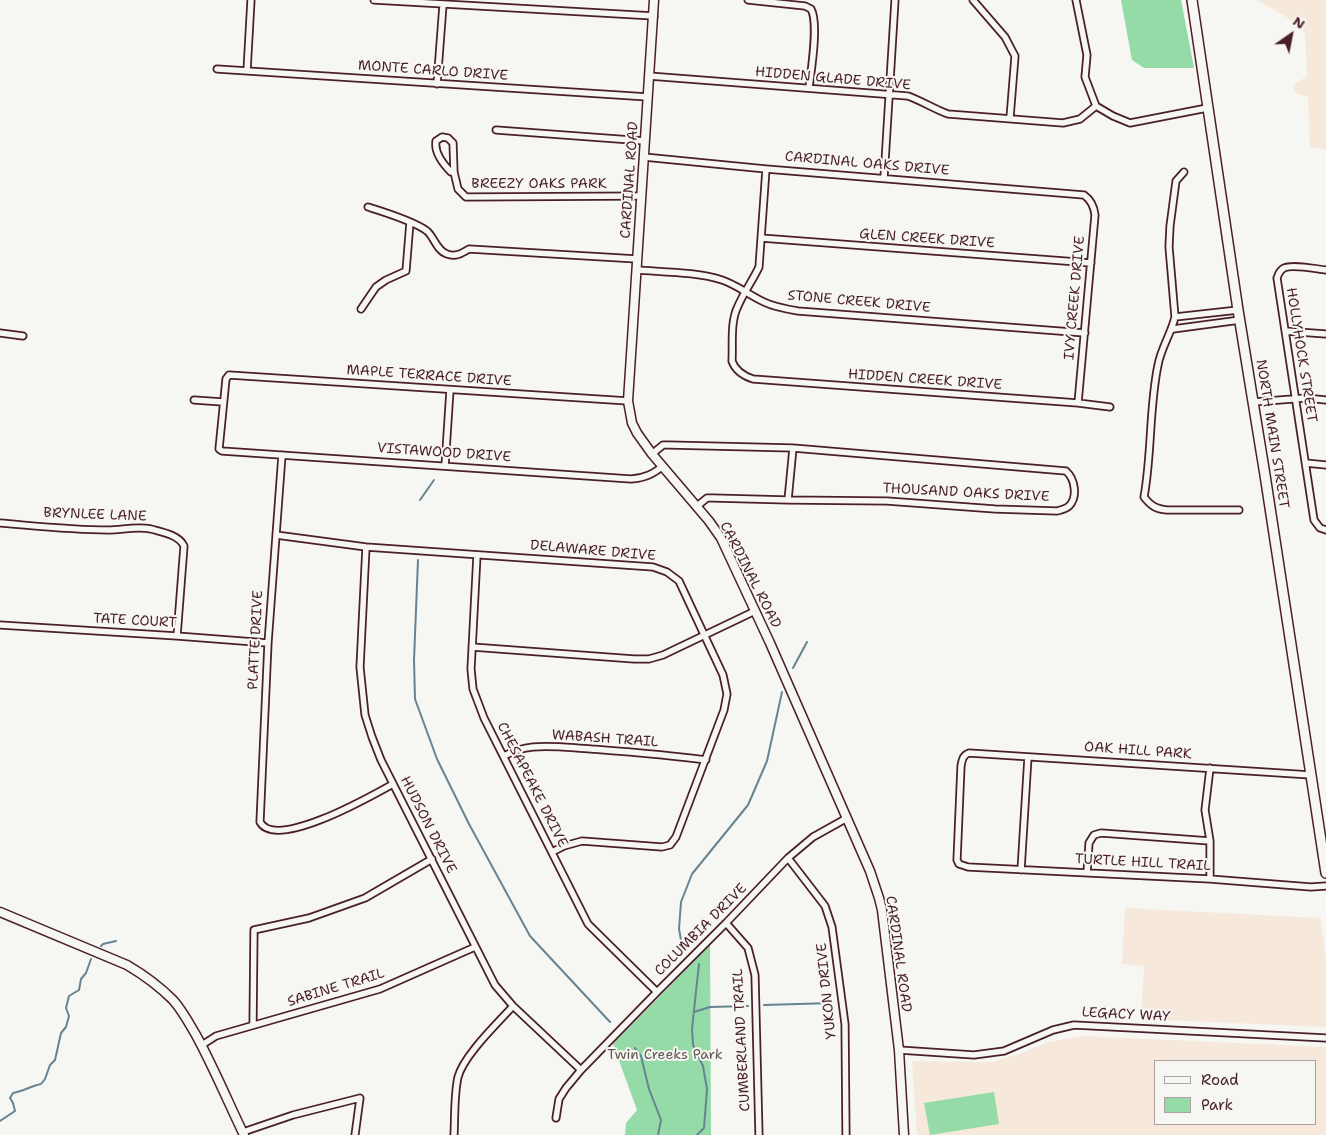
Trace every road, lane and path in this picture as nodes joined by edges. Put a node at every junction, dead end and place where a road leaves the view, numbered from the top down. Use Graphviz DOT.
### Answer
graph roads {
  1 [pos="251,0"];
  2 [pos="374,0"];
  3 [pos="654,0"];
  4 [pos="748,0"];
  5 [pos="895,0"];
  6 [pos="973,0"];
  7 [pos="1076,0"];
  8 [pos="1192,0"];
  9 [pos="443,5"];
  10 [pos="654,16"];
  11 [pos="217,69"];
  12 [pos="247,70"];
  13 [pos="649,76"];
  14 [pos="437,84"];
  15 [pos="809,88"];
  16 [pos="888,94"];
  17 [pos="648,97"];
  18 [pos="1096,106"];
  19 [pos="1207,108"];
  20 [pos="1010,118"];
  21 [pos="496,130"];
  22 [pos="645,141"];
  23 [pos="644,157"];
  24 [pos="766,169"];
  25 [pos="454,172"];
  26 [pos="1184,172"];
  27 [pos="884,178"];
  28 [pos="641,196"];
  29 [pos="1087,197"];
  30 [pos="368,207"];
  31 [pos="410,222"];
  32 [pos="761,238"];
  33 [pos="637,260"];
  34 [pos="1091,263"];
  35 [pos="637,270"];
  36 [pos="1326,270"];
  37 [pos="746,292"];
  38 [pos="361,309"];
  39 [pos="1204,315"];
  40 [pos="1239,315"];
  41 [pos="1175,317"];
  42 [pos="1205,324"];
  43 [pos="1173,329"];
  44 [pos="1285,331"];
  45 [pos="0,333"];
  46 [pos="1085,333"];
  47 [pos="1326,334"];
  48 [pos="22,336"];
  49 [pos="450,390"];
  50 [pos="1295,399"];
  51 [pos="194,400"];
  52 [pos="1326,400"];
  53 [pos="628,401"];
  54 [pos="223,402"];
  55 [pos="1254,402"];
  56 [pos="1078,403"];
  57 [pos="1110,407"];
  58 [pos="793,448"];
  59 [pos="652,454"];
  60 [pos="282,455"];
  61 [pos="1306,463"];
  62 [pos="1326,465"];
  63 [pos="445,466"];
  64 [pos="663,466"];
  65 [pos="788,500"];
  66 [pos="696,506"];
  67 [pos="1238,510"];
  68 [pos="0,523"];
  69 [pos="1325,530"];
  70 [pos="276,535"];
  71 [pos="366,547"];
  72 [pos="478,555"];
  73 [pos="755,611"];
  74 [pos="0,625"];
  75 [pos="705,634"];
  76 [pos="177,636"];
  77 [pos="268,643"];
  78 [pos="472,647"];
  79 [pos="504,756"];
  80 [pos="1028,757"];
  81 [pos="706,760"];
  82 [pos="1210,768"];
  83 [pos="1311,775"];
  84 [pos="393,784"];
  85 [pos="847,818"];
  86 [pos="1210,841"];
  87 [pos="552,852"];
  88 [pos="788,858"];
  89 [pos="432,859"];
  90 [pos="959,864"];
  91 [pos="1021,870"];
  92 [pos="1087,873"];
  93 [pos="1326,873"];
  94 [pos="1210,879"];
  95 [pos="1326,886"];
  96 [pos="0,912"];
  97 [pos="726,923"];
  98 [pos="475,946"];
  99 [pos="657,992"];
  100 [pos="513,1006"];
  101 [pos="253,1025"];
  102 [pos="1326,1038"];
  103 [pos="202,1046"];
  104 [pos="899,1050"];
  105 [pos="582,1070"];
  106 [pos="556,1118"];
  107 [pos="244,1133"];
  108 [pos="354,1135"];
  109 [pos="454,1135"];
  110 [pos="759,1135"];
  111 [pos="846,1135"];
  112 [pos="904,1135"];
  1 -- 12 [label="street"];
  2 -- 9 [label="street"];
  3 -- 10 [label="street, CARDINAL ROAD"];
  4 -- 15 [label="street"];
  5 -- 16 [label="street"];
  6 -- 20 [label="street"];
  7 -- 18 [label="street"];
  8 -- 19 [label="main road, NORTH MAIN STREET"];
  9 -- 10 [label="street"];
  9 -- 14 [label="street"];
  10 -- 13 [label="street, CARDINAL ROAD"];
  11 -- 12 [label="street, MONTE CARLO DRIVE"];
  12 -- 14 [label="street, MONTE CARLO DRIVE"];
  13 -- 15 [label="street, HIDDEN GLADE DRIVE"];
  13 -- 17 [label="street, CARDINAL ROAD"];
  14 -- 17 [label="street, MONTE CARLO DRIVE"];
  15 -- 16 [label="street, HIDDEN GLADE DRIVE"];
  16 -- 20 [label="street, HIDDEN GLADE DRIVE"];
  16 -- 27 [label="street"];
  17 -- 22 [label="street, CARDINAL ROAD"];
  18 -- 19 [label="street"];
  18 -- 20 [label="street, HIDDEN GLADE DRIVE"];
  19 -- 40 [label="main road, NORTH MAIN STREET"];
  21 -- 22 [label="street"];
  22 -- 23 [label="street, CARDINAL ROAD"];
  23 -- 24 [label="street, CARDINAL OAKS DRIVE"];
  23 -- 28 [label="street, CARDINAL ROAD"];
  24 -- 27 [label="street, CARDINAL OAKS DRIVE"];
  24 -- 32 [label="street"];
  25 -- 25 [label="street, BREEZY OAKS PARK"];
  25 -- 28 [label="street, BREEZY OAKS PARK"];
  26 -- 41 [label="street"];
  27 -- 29 [label="street, CARDINAL OAKS DRIVE"];
  28 -- 33 [label="street, CARDINAL ROAD"];
  29 -- 34 [label="street, IVY CREEK DRIVE"];
  30 -- 31 [label="street"];
  31 -- 33 [label="street"];
  31 -- 38 [label="street"];
  32 -- 34 [label="street, GLEN CREEK DRIVE"];
  32 -- 37 [label="street"];
  33 -- 35 [label="street, CARDINAL ROAD"];
  34 -- 46 [label="street, IVY CREEK DRIVE"];
  35 -- 37 [label="street, STONE CREEK DRIVE"];
  35 -- 53 [label="street, CARDINAL ROAD"];
  36 -- 44 [label="street, HOLLYHOCK STREET"];
  37 -- 46 [label="street, STONE CREEK DRIVE"];
  37 -- 56 [label="street, HIDDEN CREEK DRIVE"];
  39 -- 40 [label="street"];
  39 -- 41 [label="street"];
  39 -- 42 [label="street"];
  40 -- 42 [label="street"];
  40 -- 55 [label="main road, NORTH MAIN STREET"];
  41 -- 43 [label="street"];
  42 -- 43 [label="street"];
  43 -- 67 [label="street"];
  44 -- 47 [label="street"];
  44 -- 50 [label="street, HOLLYHOCK STREET"];
  45 -- 48 [label="street"];
  46 -- 56 [label="street, IVY CREEK DRIVE"];
  49 -- 53 [label="street, MAPLE TERRACE DRIVE"];
  49 -- 54 [label="street, MAPLE TERRACE DRIVE"];
  49 -- 63 [label="street"];
  50 -- 52 [label="street"];
  50 -- 55 [label="street"];
  50 -- 61 [label="street, HOLLYHOCK STREET"];
  51 -- 54 [label="street"];
  53 -- 59 [label="street, CARDINAL ROAD"];
  54 -- 60 [label="street, VISTAWOOD DRIVE"];
  55 -- 83 [label="main road, NORTH MAIN STREET"];
  56 -- 57 [label="street, HIDDEN CREEK DRIVE"];
  58 -- 59 [label="street, THOUSAND OAKS DRIVE"];
  58 -- 65 [label="street"];
  58 -- 65 [label="street, THOUSAND OAKS DRIVE"];
  59 -- 64 [label="street, CARDINAL ROAD"];
  60 -- 63 [label="street, VISTAWOOD DRIVE"];
  60 -- 70 [label="street, PLATTE DRIVE"];
  61 -- 62 [label="street"];
  61 -- 69 [label="street, HOLLYHOCK STREET"];
  63 -- 64 [label="street, VISTAWOOD DRIVE"];
  64 -- 66 [label="street, CARDINAL ROAD"];
  65 -- 66 [label="street, THOUSAND OAKS DRIVE"];
  66 -- 73 [label="street, CARDINAL ROAD"];
  68 -- 76 [label="street, BRYNLEE LANE"];
  70 -- 71 [label="street, DELAWARE DRIVE"];
  70 -- 77 [label="street, PLATTE DRIVE"];
  71 -- 72 [label="street, DELAWARE DRIVE"];
  71 -- 84 [label="street, HUDSON DRIVE"];
  72 -- 75 [label="street, DELAWARE DRIVE"];
  72 -- 78 [label="street, CHESAPEAKE DRIVE"];
  73 -- 75 [label="street"];
  73 -- 85 [label="street, CARDINAL ROAD"];
  74 -- 76 [label="street, TATE COURT"];
  75 -- 78 [label="street"];
  75 -- 81 [label="street, DELAWARE DRIVE"];
  76 -- 77 [label="street, TATE COURT"];
  77 -- 84 [label="street, PLATTE DRIVE"];
  78 -- 79 [label="street, CHESAPEAKE DRIVE"];
  79 -- 81 [label="street, WABASH TRAIL"];
  79 -- 87 [label="street, CHESAPEAKE DRIVE"];
  80 -- 82 [label="street, OAK HILL PARK"];
  80 -- 90 [label="street, OAK HILL PARK"];
  80 -- 91 [label="street"];
  81 -- 87 [label="street, DELAWARE DRIVE"];
  82 -- 83 [label="street, OAK HILL PARK"];
  82 -- 86 [label="street"];
  83 -- 93 [label="main road, NORTH MAIN STREET"];
  84 -- 89 [label="street, HUDSON DRIVE"];
  85 -- 88 [label="street, COLUMBIA DRIVE"];
  85 -- 104 [label="street, CARDINAL ROAD"];
  86 -- 92 [label="street"];
  86 -- 94 [label="street"];
  87 -- 99 [label="street, CHESAPEAKE DRIVE"];
  88 -- 97 [label="street, COLUMBIA DRIVE"];
  88 -- 111 [label="street, YUKON DRIVE"];
  89 -- 98 [label="street, HUDSON DRIVE"];
  89 -- 101 [label="street"];
  90 -- 91 [label="street, TURTLE HILL TRAIL"];
  91 -- 92 [label="street, TURTLE HILL TRAIL"];
  92 -- 94 [label="street, TURTLE HILL TRAIL"];
  94 -- 95 [label="street, TURTLE HILL TRAIL"];
  96 -- 103 [label="street"];
  97 -- 99 [label="street, COLUMBIA DRIVE"];
  97 -- 110 [label="street, CUMBERLAND TRAIL"];
  98 -- 100 [label="street, HUDSON DRIVE"];
  98 -- 101 [label="street, SABINE TRAIL"];
  99 -- 105 [label="street, COLUMBIA DRIVE"];
  100 -- 105 [label="street, HUDSON DRIVE"];
  100 -- 109 [label="street"];
  101 -- 103 [label="street, SABINE TRAIL"];
  102 -- 104 [label="street, LEGACY WAY"];
  103 -- 107 [label="street"];
  104 -- 112 [label="street, CARDINAL ROAD"];
  105 -- 106 [label="street, COLUMBIA DRIVE"];
  107 -- 108 [label="street"];
}
